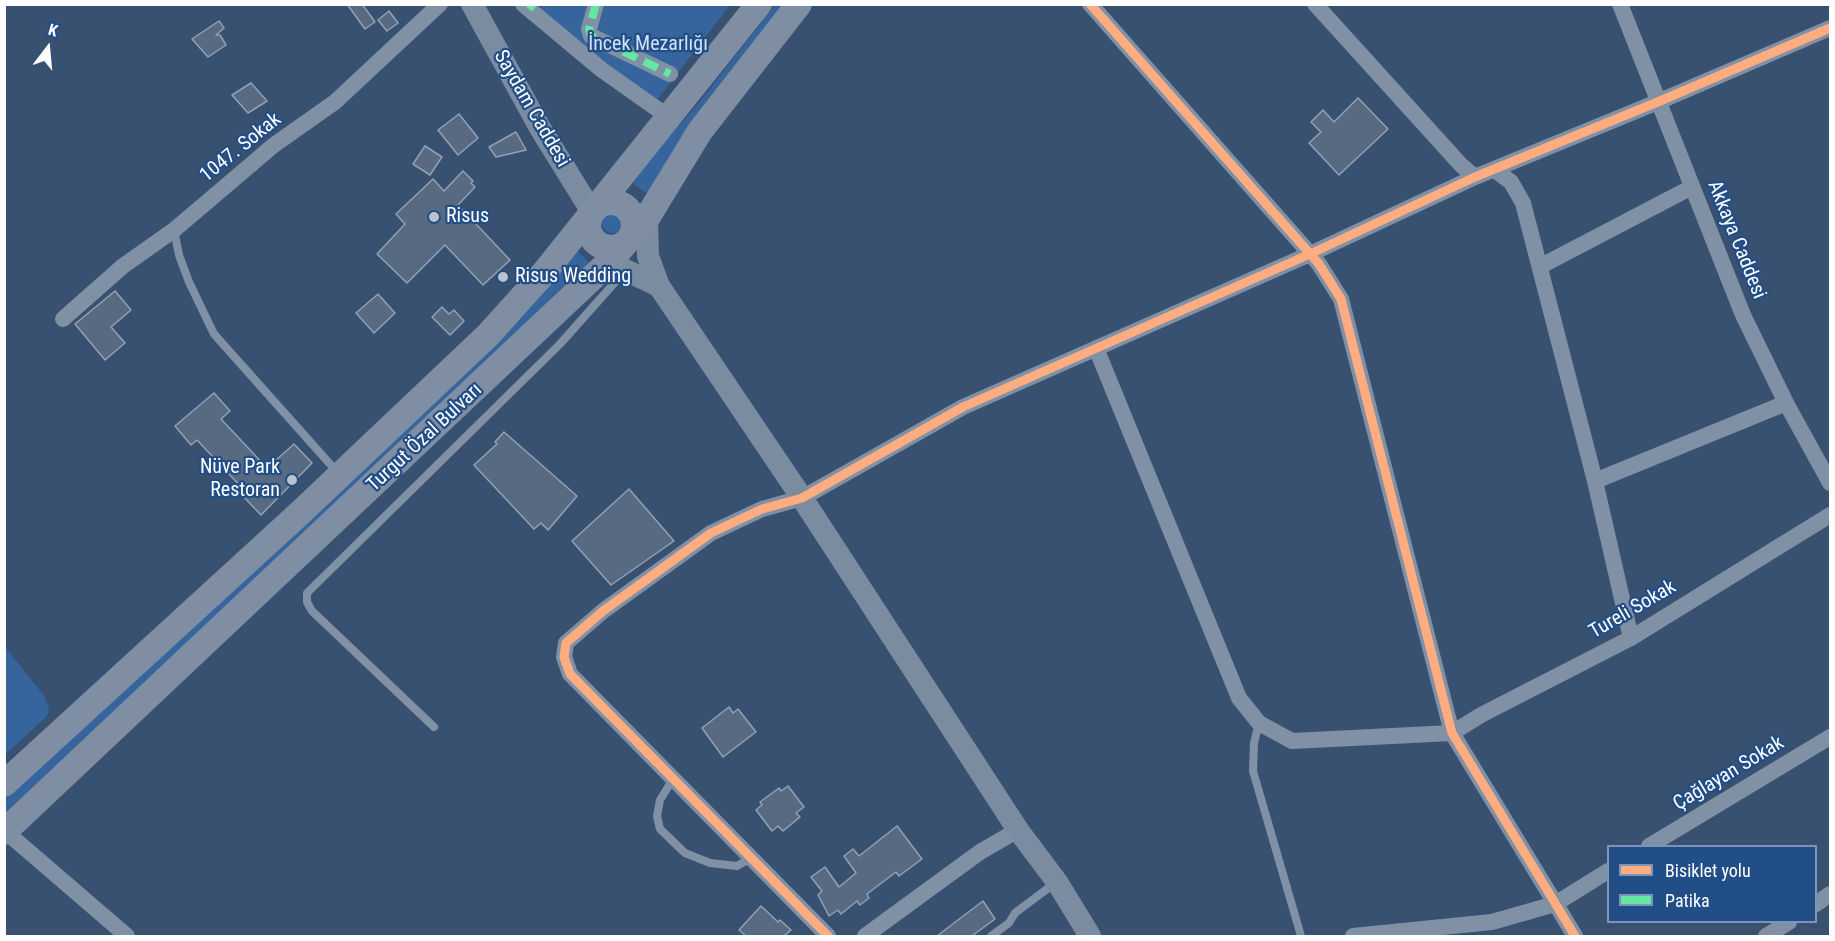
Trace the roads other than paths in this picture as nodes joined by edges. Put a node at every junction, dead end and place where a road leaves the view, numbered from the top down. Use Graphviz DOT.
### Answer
graph roads {
  1 [pos="440,4"];
  2 [pos="472,4"];
  3 [pos="596,4"];
  4 [pos="759,4"];
  5 [pos="800,4"];
  6 [pos="1090,4"];
  7 [pos="1315,4"];
  8 [pos="1620,4"];
  9 [pos="529,6"];
  10 [pos="1830,28"];
  11 [pos="670,75"];
  12 [pos="1660,101"];
  13 [pos="670,118"];
  14 [pos="1495,170"];
  15 [pos="1475,177"];
  16 [pos="1692,187"];
  17 [pos="592,212"];
  18 [pos="647,218"];
  19 [pos="174,230"];
  20 [pos="1310,254"];
  21 [pos="622,258"];
  22 [pos="1541,266"];
  23 [pos="659,286"];
  24 [pos="63,319"];
  25 [pos="1096,348"];
  26 [pos="1786,403"];
  27 [pos="340,475"];
  28 [pos="1595,481"];
  29 [pos="1830,483"];
  30 [pos="802,498"];
  31 [pos="1830,515"];
  32 [pos="1630,638"];
  33 [pos="1259,723"];
  34 [pos="434,727"];
  35 [pos="1452,734"];
  36 [pos="1830,737"];
  37 [pos="674,779"];
  38 [pos="4,784"];
  39 [pos="1018,830"];
  40 [pos="5,832"];
  41 [pos="1651,845"];
  42 [pos="751,858"];
  43 [pos="1607,872"];
  44 [pos="1057,882"];
  45 [pos="1830,894"];
  46 [pos="1817,903"];
  47 [pos="1555,904"];
  48 [pos="1786,923"];
  49 [pos="127,936"];
  50 [pos="828,936"];
  51 [pos="865,936"];
  52 [pos="992,936"];
  53 [pos="1090,936"];
  54 [pos="1301,936"];
  55 [pos="1353,936"];
  56 [pos="1575,936"];
  57 [pos="1766,936"];
  1 -- 19 [label="street, 1047. Sokak"];
  2 -- 17 [label="street, Saydam Caddesi"];
  3 -- 11 [label="street"];
  4 -- 13 [label="main road, Turgut Özal Bulvarı"];
  5 -- 18 [label="main road, Turgut Özal Bulvarı"];
  6 -- 20 [label="street"];
  7 -- 15 [label="street"];
  8 -- 12 [label="street, Akkaya Caddesi"];
  9 -- 13 [label="street"];
  10 -- 12 [label="street"];
  12 -- 14 [label="street"];
  12 -- 16 [label="street, Akkaya Caddesi"];
  13 -- 17 [label="main road, Turgut Özal Bulvarı"];
  14 -- 15 [label="street"];
  14 -- 22 [label="street"];
  15 -- 20 [label="street"];
  16 -- 22 [label="street"];
  16 -- 26 [label="street, Akkaya Caddesi"];
  17 -- 21 [label="main road"];
  17 -- 21 [label="main road"];
  17 -- 27 [label="main road, Turgut Özal Bulvarı"];
  18 -- 21 [label="main road, Turgut Özal Bulvarı"];
  18 -- 23 [label="street"];
  19 -- 24 [label="street, 1047. Sokak"];
  19 -- 27 [label="lane"];
  20 -- 25 [label="street"];
  20 -- 35 [label="street"];
  21 -- 23 [label="street"];
  21 -- 34 [label="lane"];
  21 -- 40 [label="main road, Turgut Özal Bulvarı"];
  22 -- 28 [label="street"];
  23 -- 30 [label="street"];
  25 -- 30 [label="street"];
  25 -- 33 [label="street"];
  26 -- 28 [label="street"];
  26 -- 29 [label="street, Akkaya Caddesi"];
  27 -- 38 [label="main road, Turgut Özal Bulvarı"];
  28 -- 32 [label="street"];
  30 -- 37 [label="street"];
  30 -- 39 [label="street"];
  31 -- 32 [label="street, Tureli Sokak"];
  32 -- 35 [label="street, Tureli Sokak"];
  33 -- 35 [label="street"];
  33 -- 54 [label="lane"];
  35 -- 47 [label="street"];
  36 -- 41 [label="street, Çağlayan Sokak"];
  37 -- 42 [label="street"];
  37 -- 42 [label="lane"];
  39 -- 44 [label="street"];
  39 -- 51 [label="street"];
  40 -- 49 [label="street"];
  42 -- 50 [label="street"];
  43 -- 47 [label="street"];
  44 -- 52 [label="lane"];
  44 -- 53 [label="street"];
  45 -- 46 [label="street"];
  47 -- 55 [label="street"];
  47 -- 56 [label="street"];
  48 -- 57 [label="street"];
}
